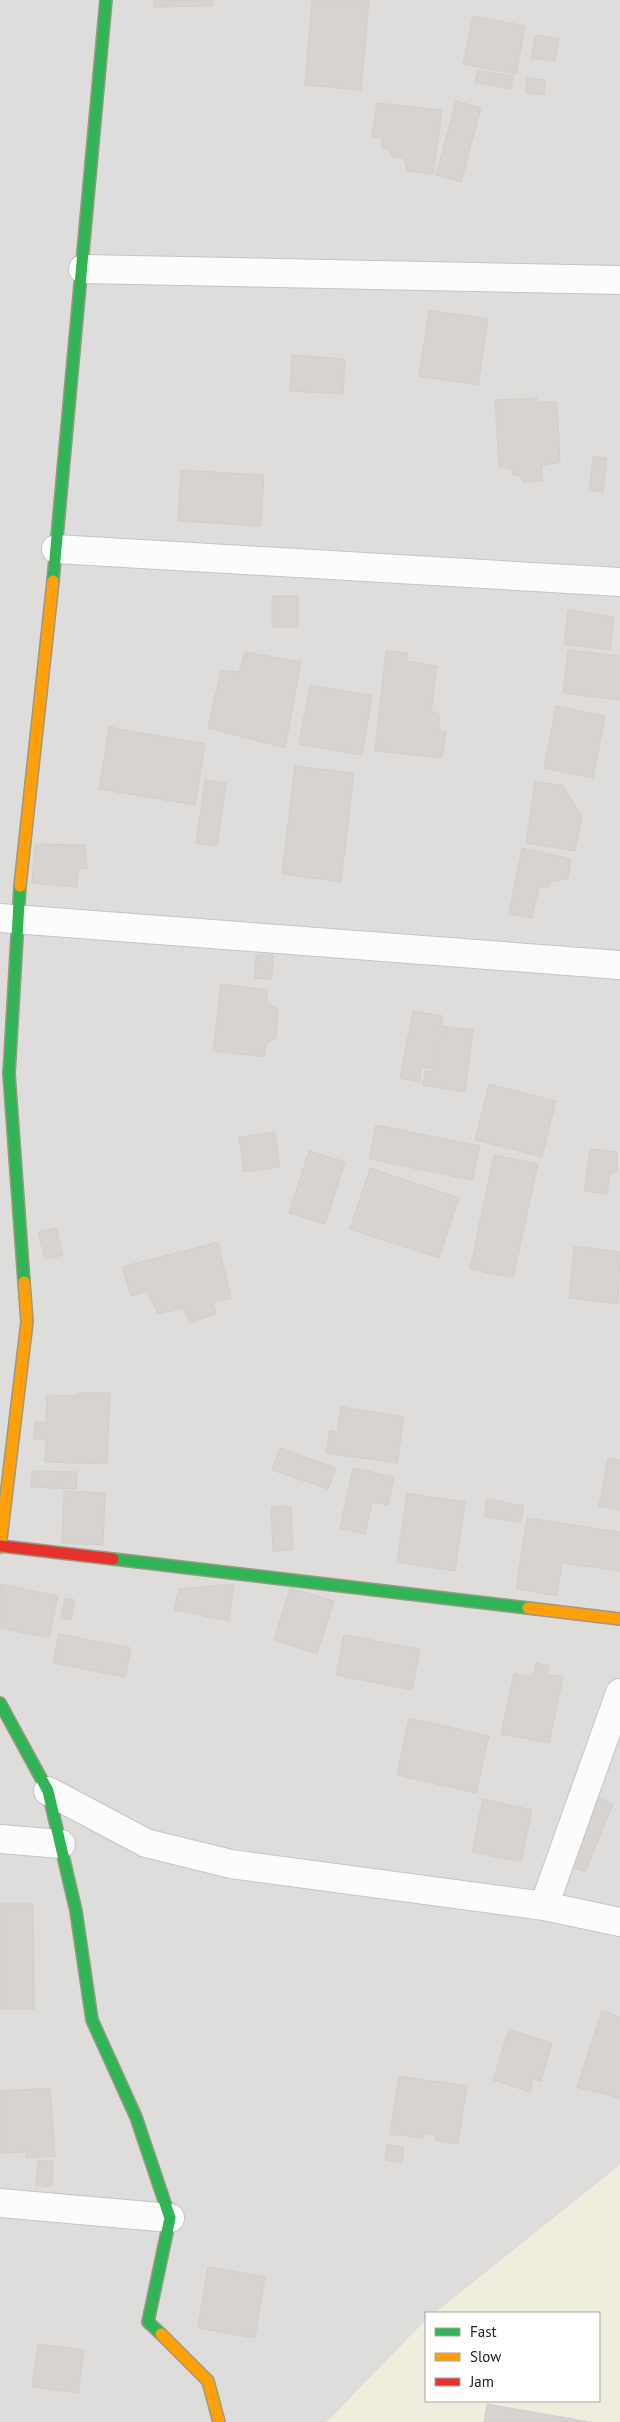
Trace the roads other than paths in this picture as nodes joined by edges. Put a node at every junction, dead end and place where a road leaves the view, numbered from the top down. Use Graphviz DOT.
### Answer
graph roads {
  1 [pos="106,0"];
  2 [pos="83,269"];
  3 [pos="620,280"];
  4 [pos="56,548"];
  5 [pos="620,582"];
  6 [pos="8,919"];
  7 [pos="620,965"];
  8 [pos="1,1547"];
  9 [pos="620,1619"];
  10 [pos="620,1693"];
  11 [pos="0,1703"];
  12 [pos="48,1790"];
  13 [pos="0,1839"];
  14 [pos="61,1844"];
  15 [pos="544,1906"];
  16 [pos="620,1922"];
  17 [pos="0,2203"];
  18 [pos="170,2218"];
  19 [pos="219,2422"];
  1 -- 2 [label="street"];
  2 -- 3 [label="street"];
  2 -- 4 [label="street"];
  4 -- 5 [label="street"];
  4 -- 6 [label="street"];
  6 -- 7 [label="street"];
  6 -- 8 [label="street"];
  8 -- 9 [label="street"];
  10 -- 15 [label="street"];
  11 -- 12 [label="street"];
  12 -- 14 [label="street"];
  12 -- 15 [label="street"];
  13 -- 14 [label="street"];
  14 -- 18 [label="street"];
  15 -- 16 [label="street"];
  17 -- 18 [label="street"];
  18 -- 19 [label="street"];
}
